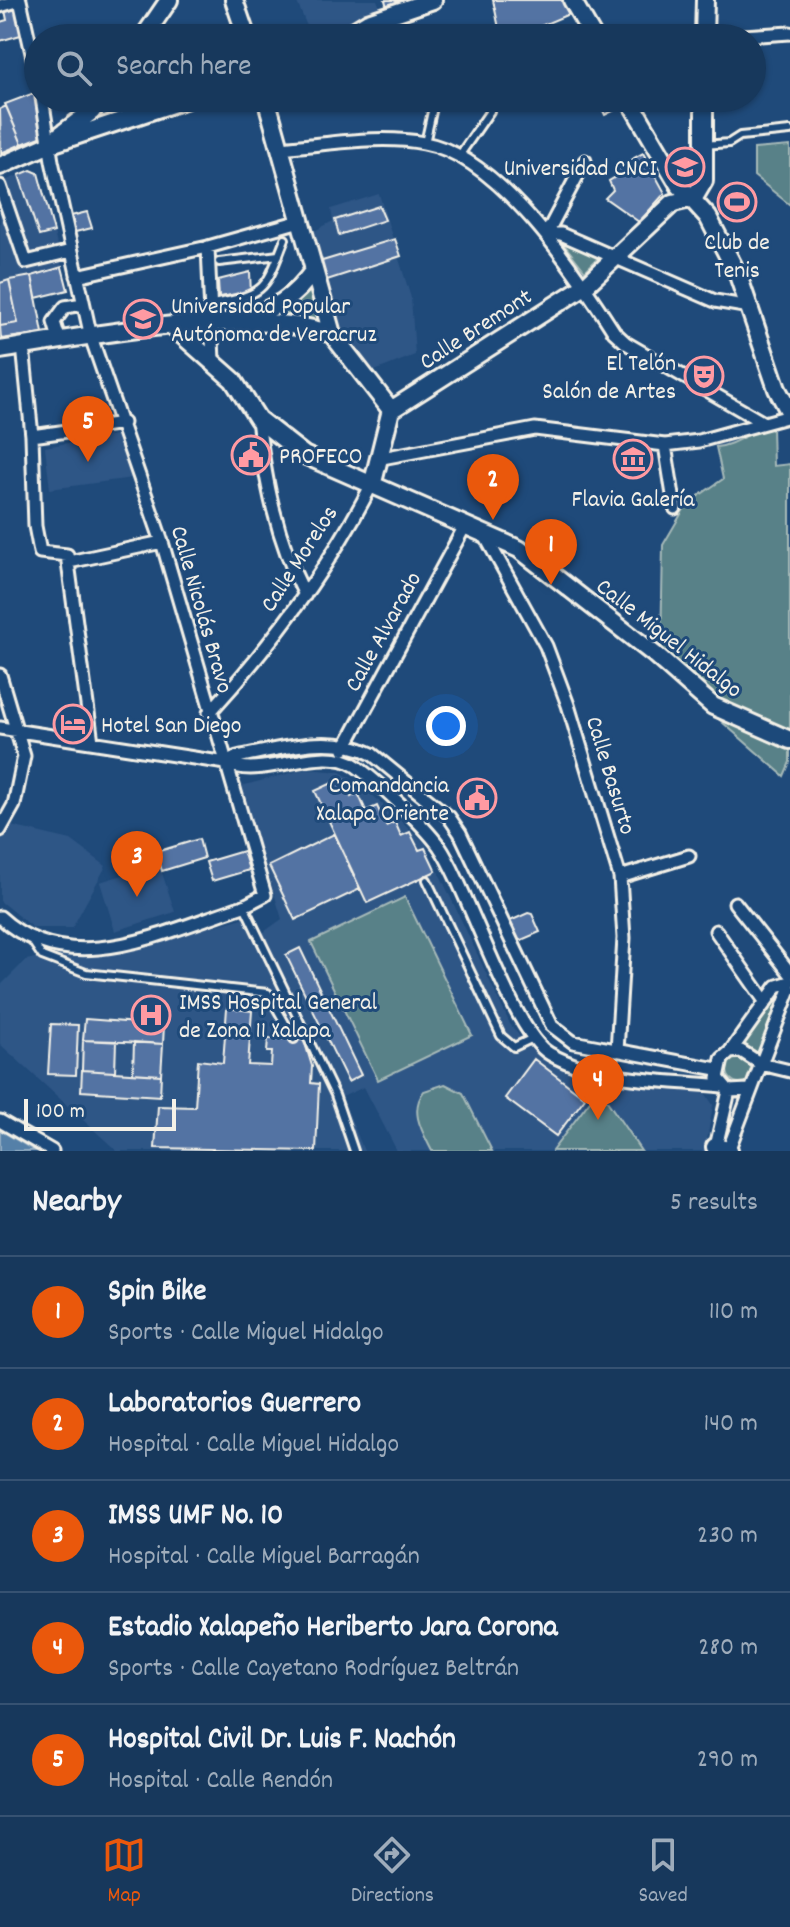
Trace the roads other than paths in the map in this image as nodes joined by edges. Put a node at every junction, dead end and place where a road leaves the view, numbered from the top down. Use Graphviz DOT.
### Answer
graph roads {
  1 [pos="20,0"];
  2 [pos="169,0"];
  3 [pos="234,0"];
  4 [pos="433,0"];
  5 [pos="572,0"];
  6 [pos="705,0"];
  7 [pos="0,6"];
  8 [pos="25,24"];
  9 [pos="153,24"];
  10 [pos="242,24"];
  11 [pos="365,24"];
  12 [pos="586,24"];
  13 [pos="704,24"];
  14 [pos="790,33"];
  15 [pos="766,35"];
  16 [pos="44,112"];
  17 [pos="91,112"];
  18 [pos="148,112"];
  19 [pos="270,112"];
  20 [pos="432,112"];
  21 [pos="489,112"];
  22 [pos="636,112"];
  23 [pos="704,112"];
  24 [pos="790,131"];
  25 [pos="425,143"];
  26 [pos="48,145"];
  27 [pos="704,145"];
  28 [pos="279,148"];
  29 [pos="459,156"];
  30 [pos="585,161"];
  31 [pos="0,166"];
  32 [pos="0,186"];
  33 [pos="694,198"];
  34 [pos="300,221"];
  35 [pos="547,233"];
  36 [pos="285,239"];
  37 [pos="208,247"];
  38 [pos="71,251"];
  39 [pos="279,255"];
  40 [pos="617,259"];
  41 [pos="219,262"];
  42 [pos="314,270"];
  43 [pos="77,276"];
  44 [pos="585,286"];
  45 [pos="83,304"];
  46 [pos="212,304"];
  47 [pos="750,307"];
  48 [pos="210,324"];
  49 [pos="173,327"];
  50 [pos="332,334"];
  51 [pos="91,337"];
  52 [pos="60,342"];
  53 [pos="23,346"];
  54 [pos="0,350"];
  55 [pos="213,361"];
  56 [pos="391,410"];
  57 [pos="790,414"];
  58 [pos="258,419"];
  59 [pos="762,422"];
  60 [pos="123,423"];
  61 [pos="32,436"];
  62 [pos="665,445"];
  63 [pos="382,458"];
  64 [pos="373,482"];
  65 [pos="675,508"];
  66 [pos="466,524"];
  67 [pos="482,532"];
  68 [pos="162,542"];
  69 [pos="69,562"];
  70 [pos="305,595"];
  71 [pos="0,675"];
  72 [pos="209,713"];
  73 [pos="0,728"];
  74 [pos="18,733"];
  75 [pos="790,740"];
  76 [pos="92,742"];
  77 [pos="346,744"];
  78 [pos="339,760"];
  79 [pos="226,763"];
  80 [pos="0,830"];
  81 [pos="689,856"];
  82 [pos="620,877"];
  83 [pos="427,880"];
  84 [pos="735,903"];
  85 [pos="244,906"];
  86 [pos="0,917"];
  87 [pos="716,931"];
  88 [pos="32,941"];
  89 [pos="54,944"];
  90 [pos="59,960"];
  91 [pos="790,973"];
  92 [pos="790,982"];
  93 [pos="790,989"];
  94 [pos="765,1001"];
  95 [pos="552,1026"];
  96 [pos="533,1038"];
  97 [pos="294,1039"];
  98 [pos="617,1051"];
  99 [pos="730,1052"];
  100 [pos="761,1064"];
  101 [pos="717,1069"];
  102 [pos="790,1071"];
  103 [pos="726,1089"];
  104 [pos="749,1090"];
  105 [pos="0,1121"];
  106 [pos="722,1150"];
  107 [pos="52,1151"];
  108 [pos="354,1151"];
  1 -- 7 [label="street"];
  1 -- 8 [label="street"];
  2 -- 9 [label="main road"];
  3 -- 10 [label="main road"];
  4 -- 11 [label="main road"];
  5 -- 12 [label="main road"];
  6 -- 13 [label="main road"];
  14 -- 15 [label="street"];
  16 -- 26 [label="street, Calle Nicolás Bravo"];
  17 -- 26 [label="main road"];
  18 -- 26 [label="main road"];
  19 -- 28 [label="main road"];
  20 -- 25 [label="lane"];
  21 -- 29 [label="lane"];
  22 -- 33 [label="main road"];
  23 -- 27 [label="main road"];
  24 -- 27 [label="lane"];
  25 -- 28 [label="street"];
  25 -- 29 [label="street"];
  26 -- 31 [label="main road"];
  26 -- 38 [label="street, Calle Nicolás Bravo"];
  27 -- 33 [label="main road"];
  28 -- 34 [label="main road"];
  29 -- 35 [label="street"];
  30 -- 35 [label="street"];
  32 -- 38 [label="street"];
  33 -- 40 [label="main road, Calle Bremont"];
  33 -- 47 [label="main road"];
  34 -- 37 [label="street"];
  34 -- 42 [label="main road"];
  35 -- 40 [label="street"];
  35 -- 44 [label="street"];
  36 -- 39 [label="lane"];
  37 -- 43 [label="street"];
  37 -- 46 [label="street"];
  38 -- 43 [label="street, Calle Nicolás Bravo"];
  39 -- 41 [label="lane"];
  39 -- 46 [label="lane"];
  40 -- 44 [label="main road, Calle Bremont"];
  40 -- 47 [label="street"];
  42 -- 48 [label="main road"];
  42 -- 50 [label="main road"];
  43 -- 45 [label="street, Calle Nicolás Bravo"];
  44 -- 56 [label="main road, Calle Bremont"];
  44 -- 59 [label="street"];
  45 -- 51 [label="street, Calle Nicolás Bravo"];
  45 -- 52 [label="street"];
  46 -- 48 [label="street"];
  47 -- 57 [label="main road"];
  48 -- 49 [label="main road"];
  48 -- 50 [label="main road"];
  48 -- 55 [label="street"];
  49 -- 51 [label="main road"];
  49 -- 55 [label="main road, Calle Miguel Hidalgo"];
  50 -- 56 [label="main road"];
  51 -- 52 [label="main road"];
  51 -- 60 [label="street, Calle Nicolás Bravo"];
  52 -- 53 [label="main road"];
  53 -- 54 [label="main road"];
  53 -- 61 [label="street"];
  55 -- 58 [label="main road, Calle Miguel Hidalgo"];
  56 -- 63 [label="main road, Calle Morelos"];
  57 -- 59 [label="street"];
  58 -- 64 [label="main road, Calle Miguel Hidalgo"];
  58 -- 70 [label="street"];
  59 -- 62 [label="street"];
  60 -- 61 [label="street"];
  60 -- 68 [label="street, Calle Nicolás Bravo"];
  61 -- 69 [label="street"];
  62 -- 63 [label="street"];
  62 -- 65 [label="street"];
  63 -- 64 [label="main road, Calle Morelos"];
  64 -- 66 [label="main road, Calle Miguel Hidalgo"];
  64 -- 70 [label="street, Calle Morelos"];
  66 -- 67 [label="main road, Calle Miguel Hidalgo"];
  66 -- 77 [label="street, Calle Alvarado"];
  67 -- 75 [label="main road, Calle Miguel Hidalgo"];
  67 -- 82 [label="street, Calle Basurto"];
  68 -- 69 [label="street"];
  68 -- 72 [label="street, Calle Nicolás Bravo"];
  69 -- 76 [label="street"];
  70 -- 72 [label="street, Calle Morelos"];
  71 -- 74 [label="street"];
  72 -- 79 [label="street, Calle Nicolás Bravo"];
  73 -- 74 [label="street"];
  74 -- 76 [label="street"];
  74 -- 80 [label="street"];
  76 -- 79 [label="street"];
  77 -- 78 [label="street, Calle Alvarado"];
  77 -- 79 [label="street"];
  77 -- 95 [label="street"];
  78 -- 79 [label="street"];
  78 -- 96 [label="street"];
  79 -- 85 [label="street, Calle Nicolás Bravo"];
  81 -- 82 [label="street"];
  82 -- 98 [label="street, Calle Basurto"];
  83 -- 96 [label="lane"];
  84 -- 91 [label="street"];
  85 -- 89 [label="street"];
  85 -- 108 [label="lane"];
  86 -- 88 [label="street"];
  87 -- 94 [label="street"];
  88 -- 89 [label="street"];
  88 -- 90 [label="lane"];
  89 -- 90 [label="lane"];
  90 -- 97 [label="lane"];
  92 -- 94 [label="street"];
  93 -- 100 [label="street"];
  94 -- 99 [label="street"];
  95 -- 96 [label="street"];
  95 -- 98 [label="street"];
  96 -- 103 [label="street"];
  98 -- 101 [label="street"];
  99 -- 100 [label="street"];
  99 -- 101 [label="street"];
  100 -- 102 [label="street"];
  100 -- 104 [label="street"];
  101 -- 103 [label="street"];
  103 -- 104 [label="street"];
  103 -- 106 [label="street"];
  104 -- 106 [label="street"];
  105 -- 107 [label="street"];
}
